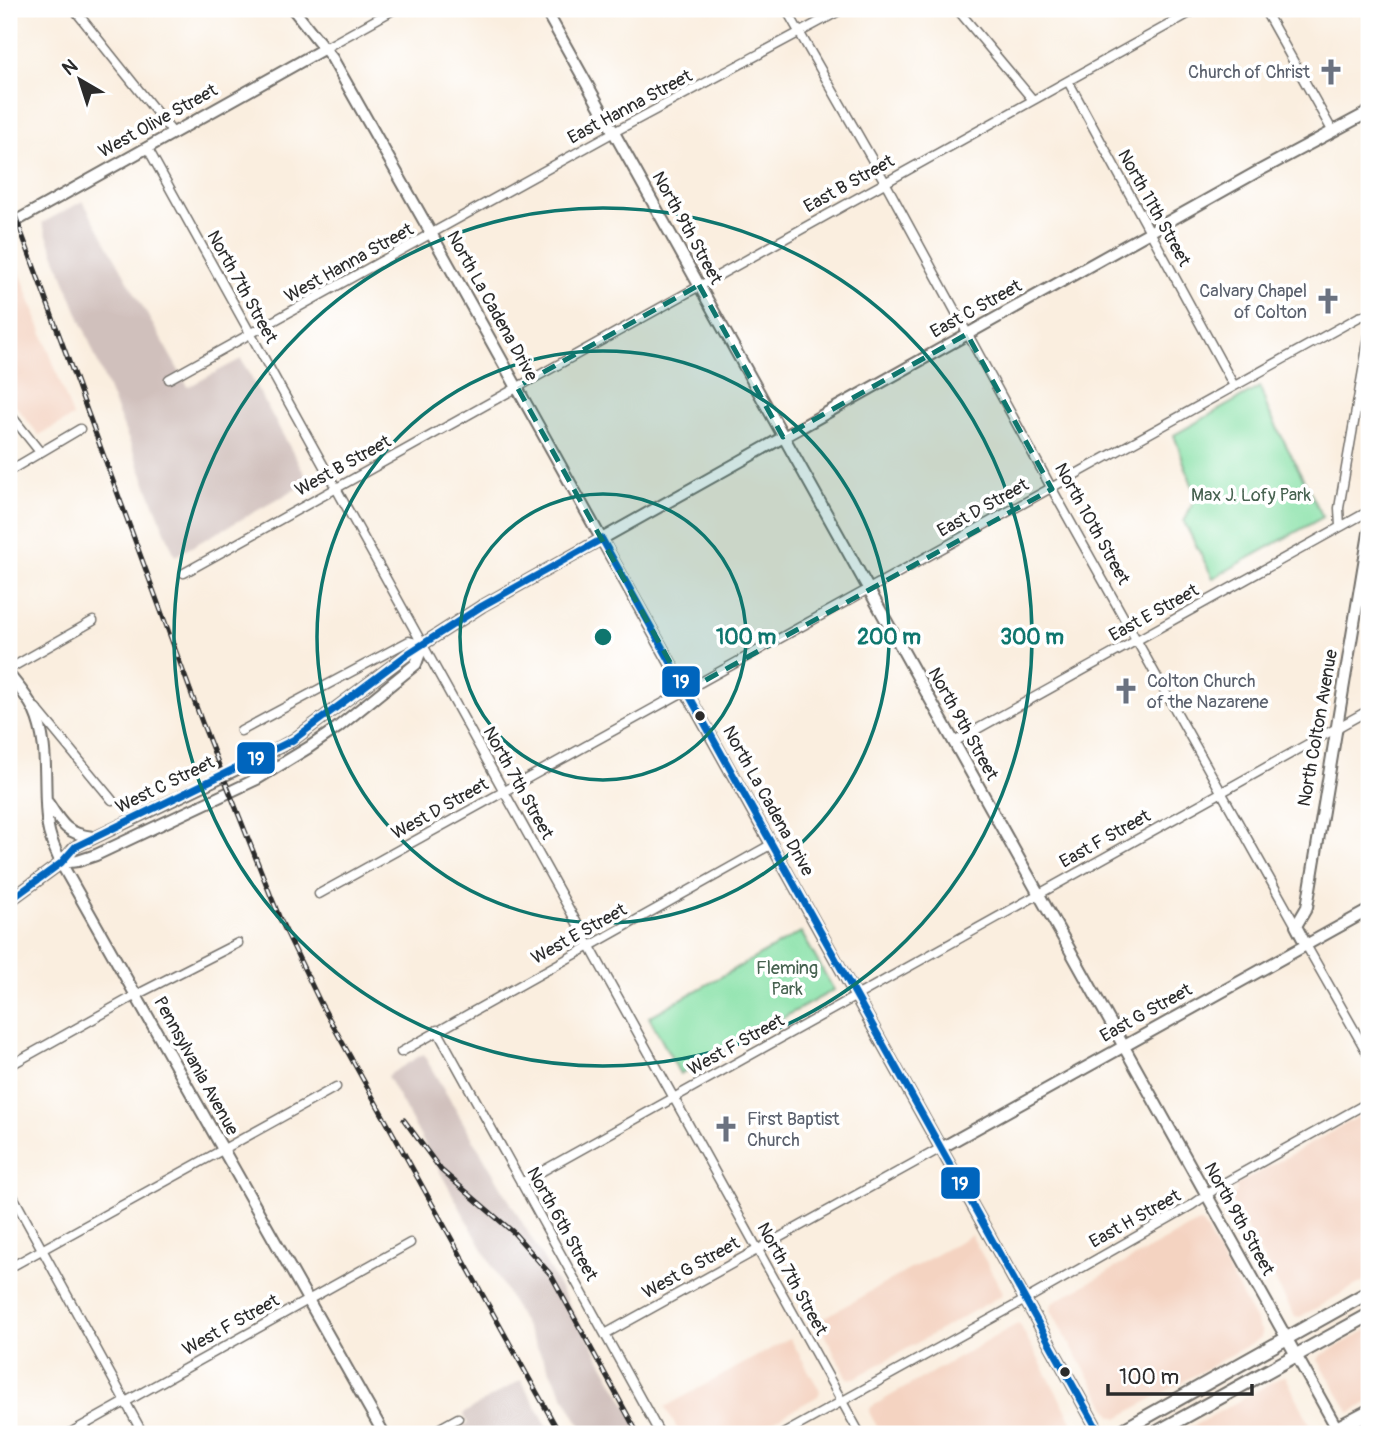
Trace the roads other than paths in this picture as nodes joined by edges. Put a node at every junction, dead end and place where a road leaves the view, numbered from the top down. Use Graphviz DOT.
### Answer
graph roads {
  1 [pos="74,9"];
  2 [pos="293,9"];
  3 [pos="395,9"];
  4 [pos="545,9"];
  5 [pos="786,9"];
  6 [pos="843,9"];
  7 [pos="957,9"];
  8 [pos="1197,9"];
  9 [pos="1264,9"];
  10 [pos="800,34"];
  11 [pos="325,48"];
  12 [pos="1068,81"];
  13 [pos="1033,100"];
  14 [pos="1369,112"];
  15 [pos="614,132"];
  16 [pos="1333,132"];
  17 [pos="173,133"];
  18 [pos="147,147"];
  19 [pos="885,182"];
  20 [pos="9,225"];
  21 [pos="1150,232"];
  22 [pos="432,235"];
  23 [pos="699,285"];
  24 [pos="1369,314"];
  25 [pos="967,334"];
  26 [pos="251,335"];
  27 [pos="1369,336"];
  28 [pos="169,379"];
  29 [pos="1234,386"];
  30 [pos="517,387"];
  31 [pos="9,413"];
  32 [pos="80,429"];
  33 [pos="783,437"];
  34 [pos="40,452"];
  35 [pos="9,471"];
  36 [pos="336,488"];
  37 [pos="1052,489"];
  38 [pos="1369,511"];
  39 [pos="1340,527"];
  40 [pos="1369,533"];
  41 [pos="602,539"];
  42 [pos="184,573"];
  43 [pos="869,589"];
  44 [pos="93,621"];
  45 [pos="1137,640"];
  46 [pos="424,645"];
  47 [pos="9,669"];
  48 [pos="9,675"];
  49 [pos="686,691"];
  50 [pos="27,698"];
  51 [pos="1369,710"];
  52 [pos="1336,729"];
  53 [pos="241,731"];
  54 [pos="954,742"];
  55 [pos="505,792"];
  56 [pos="1221,792"];
  57 [pos="112,800"];
  58 [pos="47,801"];
  59 [pos="96,838"];
  60 [pos="772,844"];
  61 [pos="61,863"];
  62 [pos="319,894"];
  63 [pos="1039,895"];
  64 [pos="9,901"];
  65 [pos="1369,910"];
  66 [pos="1296,926"];
  67 [pos="238,943"];
  68 [pos="590,946"];
  69 [pos="1306,946"];
  70 [pos="136,995"];
  71 [pos="856,996"];
  72 [pos="437,1030"];
  73 [pos="1122,1046"];
  74 [pos="401,1052"];
  75 [pos="1369,1056"];
  76 [pos="9,1066"];
  77 [pos="336,1087"];
  78 [pos="674,1098"];
  79 [pos="1369,1102"];
  80 [pos="940,1148"];
  81 [pos="223,1150"];
  82 [pos="521,1182"];
  83 [pos="9,1189"];
  84 [pos="1206,1195"];
  85 [pos="410,1243"];
  86 [pos="757,1250"];
  87 [pos="41,1251"];
  88 [pos="9,1268"];
  89 [pos="1369,1292"];
  90 [pos="308,1300"];
  91 [pos="1025,1300"];
  92 [pos="1369,1315"];
  93 [pos="605,1334"];
  94 [pos="1286,1340"];
  95 [pos="1296,1357"];
  96 [pos="841,1401"];
  97 [pos="125,1403"];
  98 [pos="1369,1412"];
  99 [pos="458,1418"];
  100 [pos="1339,1432"];
  101 [pos="68,1434"];
  102 [pos="143,1434"];
  103 [pos="384,1434"];
  104 [pos="429,1434"];
  105 [pos="660,1434"];
  106 [pos="783,1434"];
  107 [pos="860,1434"];
  108 [pos="1100,1434"];
  109 [pos="1116,1434"];
  110 [pos="1154,1434"];
  1 -- 17 [label="street"];
  2 -- 11 [label="street, North La Cadena Drive"];
  3 -- 11 [label="street"];
  4 -- 15 [label="street, North 9th Street"];
  5 -- 10 [label="street, North 10th Street"];
  6 -- 10 [label="street, East Hanna Street"];
  7 -- 13 [label="street"];
  8 -- 12 [label="street, East B Street"];
  9 -- 16 [label="street"];
  10 -- 15 [label="street, East Hanna Street"];
  10 -- 19 [label="street, North 10th Street"];
  11 -- 17 [label="street, West Olive Street"];
  11 -- 22 [label="street, North La Cadena Drive"];
  12 -- 13 [label="street, East B Street"];
  12 -- 21 [label="street, North 11th Street"];
  13 -- 19 [label="street, East B Street"];
  14 -- 16 [label="street, East C Street"];
  15 -- 22 [label="street, East Hanna Street"];
  15 -- 23 [label="street, North 9th Street"];
  16 -- 21 [label="street, East C Street"];
  17 -- 18 [label="street, West Olive Street"];
  18 -- 20 [label="street, West Olive Street"];
  18 -- 26 [label="street, North 7th Street"];
  19 -- 23 [label="street, East B Street"];
  19 -- 25 [label="street, North 10th Street"];
  21 -- 25 [label="street, East C Street"];
  21 -- 29 [label="street, North 11th Street"];
  22 -- 26 [label="street, West Hanna Street"];
  22 -- 30 [label="street, North La Cadena Drive"];
  23 -- 30 [label="street, East B Street"];
  23 -- 33 [label="street, North 9th Street"];
  24 -- 29 [label="street, East D Street"];
  25 -- 33 [label="street, East C Street"];
  25 -- 37 [label="street, North 10th Street"];
  26 -- 28 [label="street, West Hanna Street"];
  26 -- 36 [label="street, North 7th Street"];
  27 -- 39 [label="street"];
  29 -- 37 [label="street, East D Street"];
  30 -- 36 [label="street, West B Street"];
  30 -- 41 [label="street, North La Cadena Drive"];
  31 -- 34 [label="street"];
  32 -- 34 [label="street"];
  33 -- 41 [label="street, East C Street"];
  33 -- 43 [label="street, North 9th Street"];
  34 -- 35 [label="street"];
  36 -- 42 [label="street, West B Street"];
  36 -- 46 [label="street, North 7th Street"];
  37 -- 43 [label="street, East D Street"];
  37 -- 45 [label="street, North 10th Street"];
  38 -- 39 [label="street, East E Street"];
  39 -- 45 [label="street, East E Street"];
  40 -- 52 [label="street, North Colton Avenue"];
  41 -- 46 [label="street, West C Street"];
  41 -- 49 [label="street, North La Cadena Drive"];
  43 -- 49 [label="street, East D Street"];
  43 -- 54 [label="street, North 9th Street"];
  44 -- 47 [label="street"];
  45 -- 54 [label="street, East E Street"];
  45 -- 56 [label="street, North 10th Street"];
  46 -- 53 [label="street"];
  46 -- 55 [label="street, North 7th Street"];
  46 -- 59 [label="street, West C Street"];
  46 -- 61 [label="street, West C Street"];
  48 -- 50 [label="street, Pennsylvania Avenue"];
  49 -- 55 [label="street, West D Street"];
  49 -- 60 [label="street, North La Cadena Drive"];
  50 -- 57 [label="street, Pennsylvania Avenue"];
  50 -- 58 [label="street, Pennsylvania Avenue"];
  51 -- 52 [label="street, East F Street"];
  52 -- 56 [label="street, East F Street"];
  52 -- 66 [label="street, North Colton Avenue"];
  54 -- 63 [label="street, North 9th Street"];
  55 -- 62 [label="street, West D Street"];
  55 -- 68 [label="street, North 7th Street"];
  56 -- 63 [label="street, East F Street"];
  56 -- 66 [label="street, North 10th Street"];
  58 -- 59 [label="street"];
  58 -- 61 [label="street, Pennsylvania Avenue"];
  59 -- 61 [label="street, West C Street"];
  60 -- 68 [label="street, West E Street"];
  60 -- 71 [label="street, North La Cadena Drive"];
  61 -- 64 [label="street, West C Street"];
  61 -- 70 [label="street, Pennsylvania Avenue"];
  63 -- 71 [label="street, East F Street"];
  63 -- 73 [label="street, North 9th Street"];
  65 -- 69 [label="street, East G Street"];
  66 -- 69 [label="street, North 10th Street"];
  67 -- 70 [label="street"];
  68 -- 72 [label="street, West E Street"];
  68 -- 78 [label="street, North 7th Street"];
  69 -- 73 [label="street, East G Street"];
  69 -- 75 [label="street, North 10th Street"];
  70 -- 76 [label="street"];
  70 -- 81 [label="street, Pennsylvania Avenue"];
  71 -- 78 [label="street, West F Street"];
  71 -- 80 [label="street, North La Cadena Drive"];
  72 -- 74 [label="street, West E Street"];
  72 -- 82 [label="street, North 6th Street"];
  73 -- 80 [label="street, East G Street"];
  73 -- 84 [label="street, North 9th Street"];
  77 -- 81 [label="street"];
  78 -- 82 [label="street, West F Street"];
  78 -- 86 [label="street, North 7th Street"];
  79 -- 84 [label="street, East H Street"];
  80 -- 86 [label="street, West G Street"];
  80 -- 91 [label="street, North La Cadena Drive"];
  81 -- 87 [label="street"];
  81 -- 90 [label="street, Pennsylvania Avenue"];
  82 -- 93 [label="street, North 6th Street"];
  83 -- 87 [label="street"];
  84 -- 91 [label="street, East H Street"];
  84 -- 94 [label="street, North 9th Street"];
  85 -- 90 [label="street, West F Street"];
  86 -- 93 [label="street, West G Street"];
  86 -- 96 [label="street, North 7th Street"];
  87 -- 88 [label="street"];
  87 -- 97 [label="street"];
  89 -- 94 [label="main road"];
  90 -- 97 [label="street, West F Street"];
  90 -- 103 [label="street, Pennsylvania Avenue"];
  91 -- 96 [label="street, East H Street"];
  91 -- 108 [label="street, North La Cadena Drive"];
  92 -- 95 [label="main road"];
  93 -- 105 [label="street, North 6th Street"];
  94 -- 95 [label="street, North 9th Street"];
  94 -- 109 [label="main road"];
  95 -- 100 [label="street, North 9th Street"];
  95 -- 110 [label="main road"];
  96 -- 106 [label="street, East H Street"];
  96 -- 107 [label="street, North 7th Street"];
  97 -- 101 [label="street, West F Street"];
  97 -- 102 [label="street"];
  98 -- 100 [label="highway"];
  99 -- 104 [label="street"];
}
